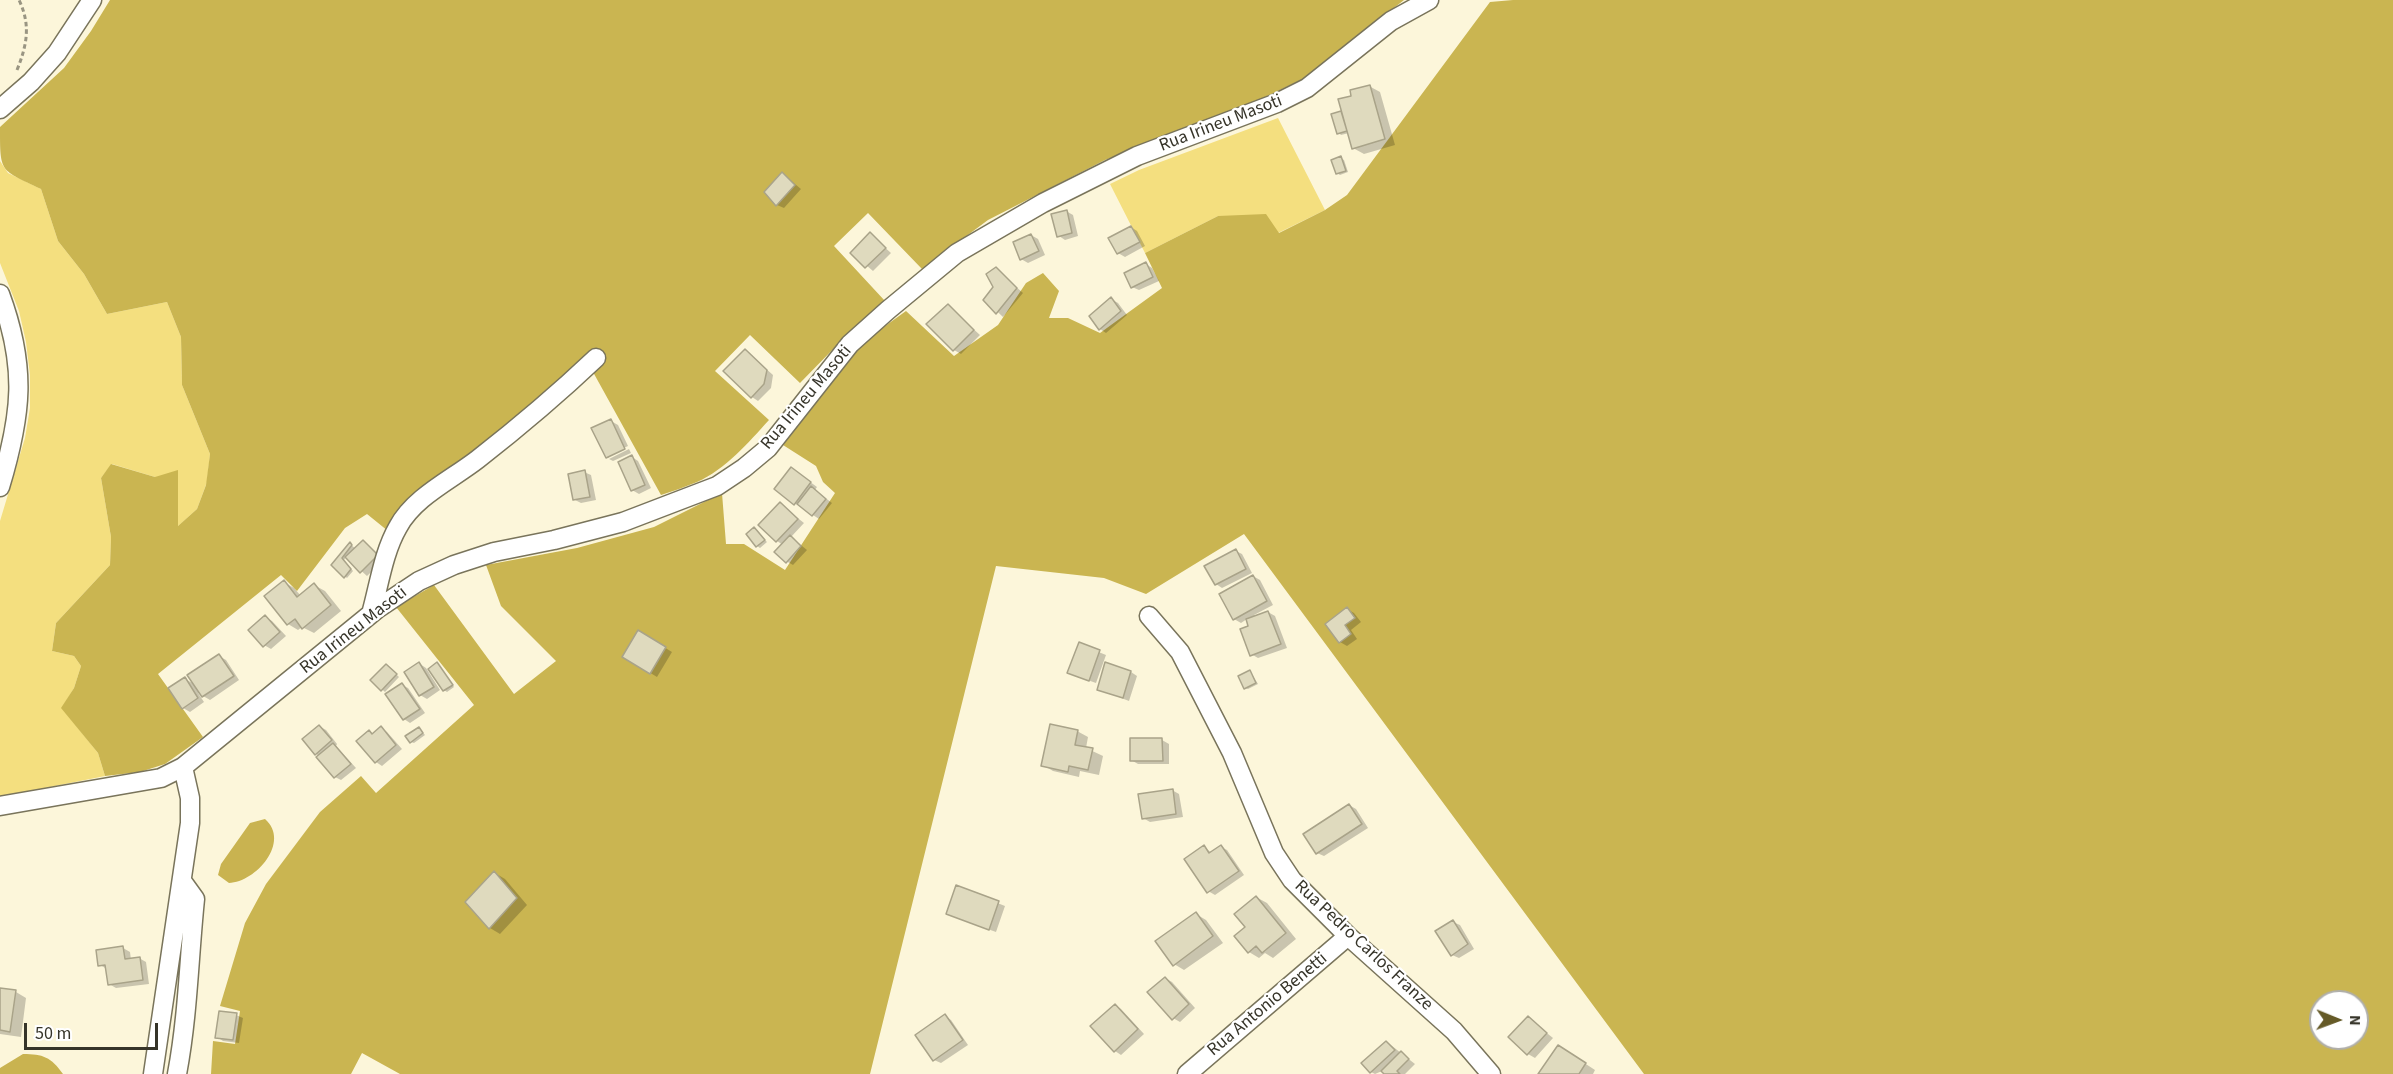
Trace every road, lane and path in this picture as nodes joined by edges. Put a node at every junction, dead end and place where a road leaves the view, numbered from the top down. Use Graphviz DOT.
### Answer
graph roads {
  1 [pos="19,0"];
  2 [pos="92,0"];
  3 [pos="1430,0"];
  4 [pos="16,71"];
  5 [pos="0,109"];
  6 [pos="0,294"];
  7 [pos="596,358"];
  8 [pos="0,487"];
  9 [pos="371,614"];
  10 [pos="1149,616"];
  11 [pos="183,767"];
  12 [pos="0,806"];
  13 [pos="182,881"];
  14 [pos="1348,936"];
  15 [pos="153,1074"];
  16 [pos="177,1074"];
  17 [pos="1187,1074"];
  18 [pos="1491,1074"];
  1 -- 4 [label="path"];
  2 -- 5 [label="street"];
  3 -- 9 [label="street, Rua Irineu Masoti"];
  6 -- 8 [label="street"];
  7 -- 9 [label="street"];
  9 -- 11 [label="street, Rua Irineu Masoti"];
  10 -- 14 [label="street, Rua Pedro Carlos Franze"];
  11 -- 12 [label="street, Rua Irineu Masoti"];
  11 -- 13 [label="street"];
  13 -- 15 [label="street"];
  13 -- 16 [label="street"];
  14 -- 17 [label="street, Rua Antonio Benetti"];
  14 -- 18 [label="street, Rua Pedro Carlos Franze"];
}
